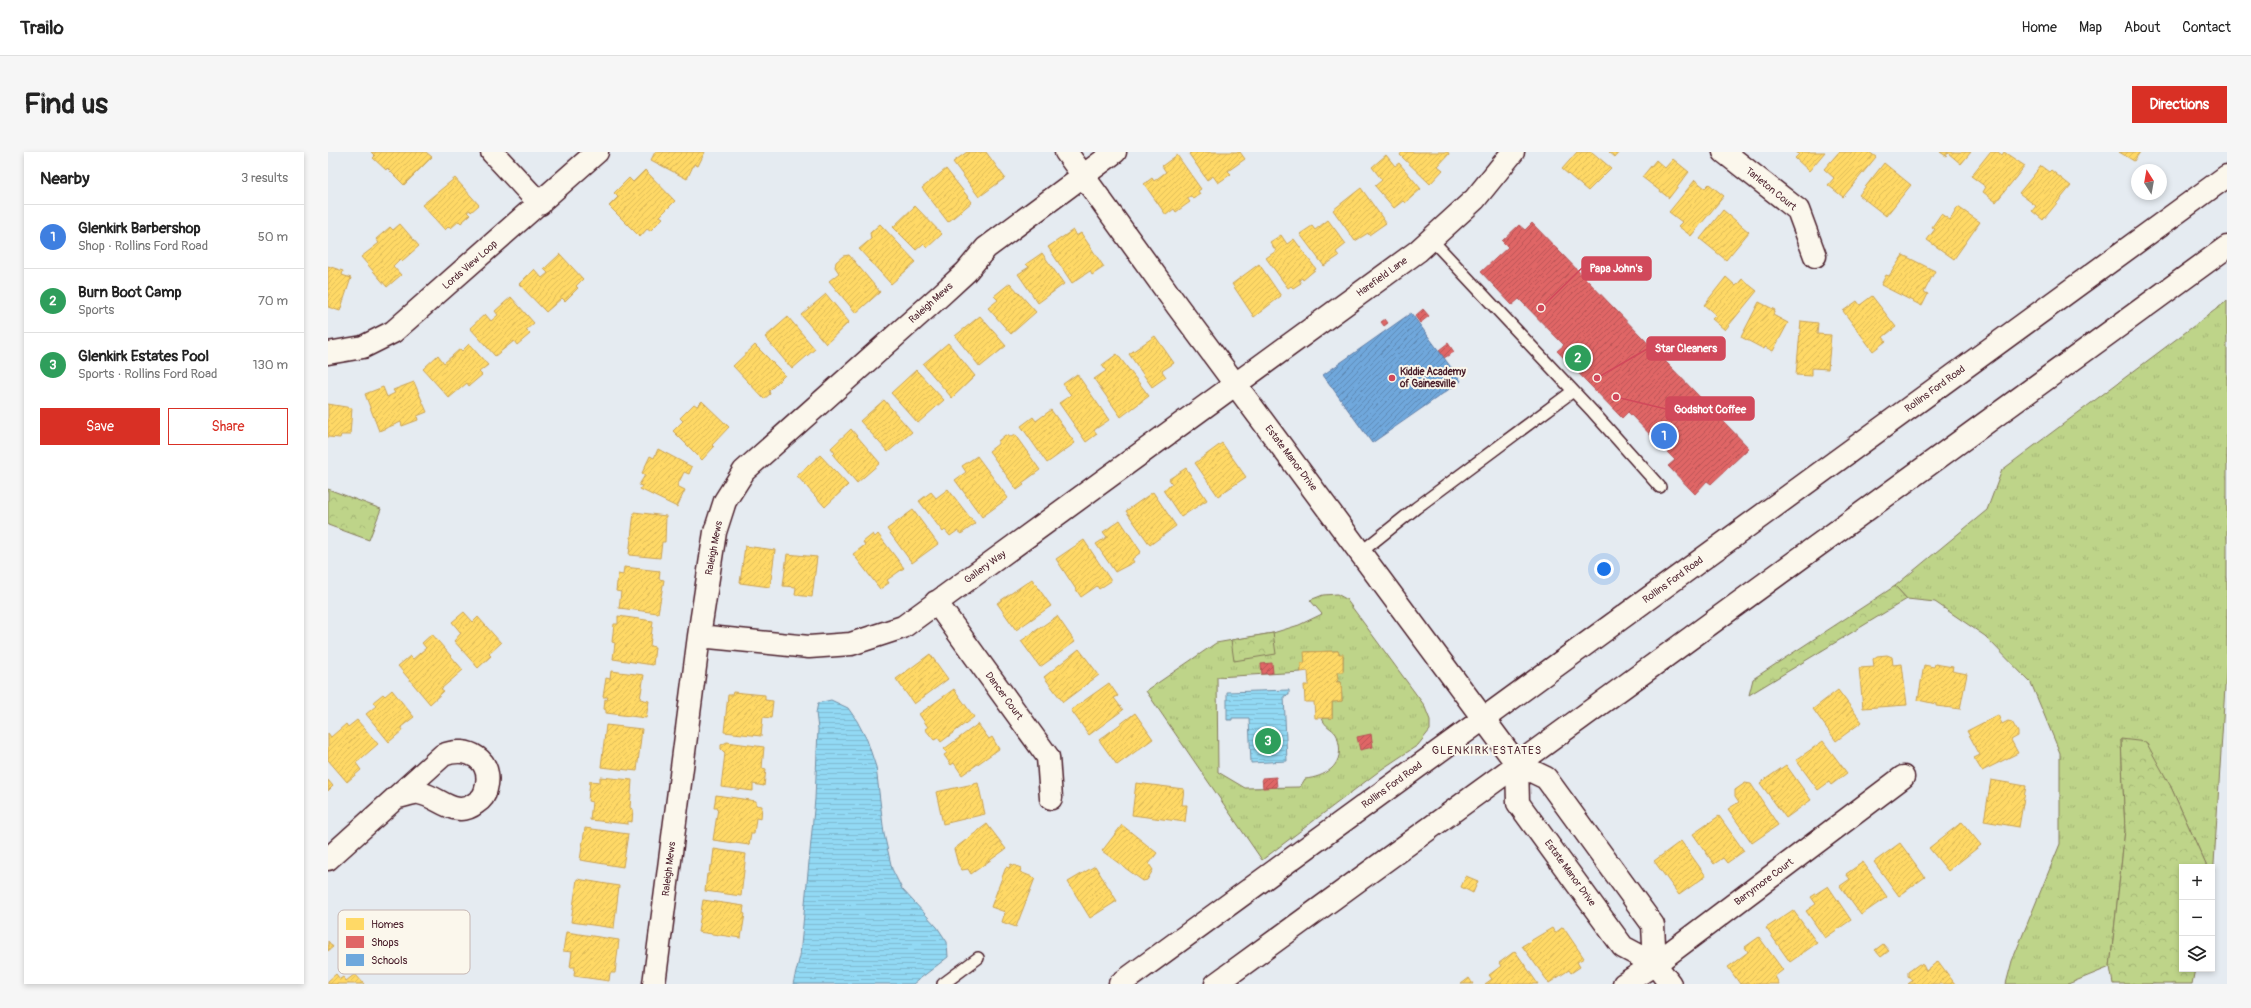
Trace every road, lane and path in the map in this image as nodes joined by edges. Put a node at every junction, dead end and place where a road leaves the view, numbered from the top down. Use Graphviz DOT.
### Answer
graph roads {
  1 [pos="492,152"];
  2 [pos="597,152"];
  3 [pos="1066,152"];
  4 [pos="1115,152"];
  5 [pos="1513,152"];
  6 [pos="1724,152"];
  7 [pos="1084,176"];
  8 [pos="2227,176"];
  9 [pos="540,204"];
  10 [pos="1431,239"];
  11 [pos="2227,247"];
  12 [pos="1815,256"];
  13 [pos="328,353"];
  14 [pos="1235,384"];
  15 [pos="1573,391"];
  16 [pos="1660,487"];
  17 [pos="1361,552"];
  18 [pos="936,602"];
  19 [pos="699,636"];
  20 [pos="1484,718"];
  21 [pos="1517,764"];
  22 [pos="1902,778"];
  23 [pos="398,797"];
  24 [pos="1051,798"];
  25 [pos="328,859"];
  26 [pos="978,958"];
  27 [pos="1655,964"];
  28 [pos="654,984"];
  29 [pos="943,984"];
  30 [pos="1120,984"];
  31 [pos="1216,984"];
  32 [pos="1624,984"];
  33 [pos="1670,984"];
  1 -- 9 [label="street"];
  2 -- 9 [label="street, Lords View Loop"];
  3 -- 7 [label="street, Estate Manor Drive"];
  4 -- 7 [label="street, Raleigh Mews"];
  5 -- 10 [label="street, Harefield Lane"];
  6 -- 12 [label="street, Tarleton Court"];
  7 -- 14 [label="street, Estate Manor Drive"];
  7 -- 19 [label="street, Raleigh Mews"];
  8 -- 20 [label="street, Rollins Ford Road"];
  9 -- 13 [label="street, Lords View Loop"];
  10 -- 14 [label="street, Harefield Lane"];
  10 -- 15 [label="lane"];
  11 -- 21 [label="street"];
  14 -- 17 [label="street, Estate Manor Drive"];
  14 -- 18 [label="street, Gallery Way"];
  15 -- 16 [label="lane"];
  15 -- 17 [label="lane"];
  17 -- 20 [label="street, Estate Manor Drive"];
  18 -- 19 [label="street, Gallery Way"];
  18 -- 24 [label="street, Dancer Court"];
  19 -- 28 [label="street, Raleigh Mews"];
  20 -- 21 [label="street, Estate Manor Drive"];
  20 -- 30 [label="street, Rollins Ford Road"];
  21 -- 27 [label="street, Estate Manor Drive"];
  21 -- 27 [label="street, Estate Manor Drive"];
  21 -- 31 [label="street"];
  22 -- 27 [label="street, Barrymore Court"];
  23 -- 25 [label="street"];
  26 -- 29 [label="lane"];
  27 -- 32 [label="street, Barrymore Court"];
  27 -- 33 [label="street, Estate Manor Drive"];
}
